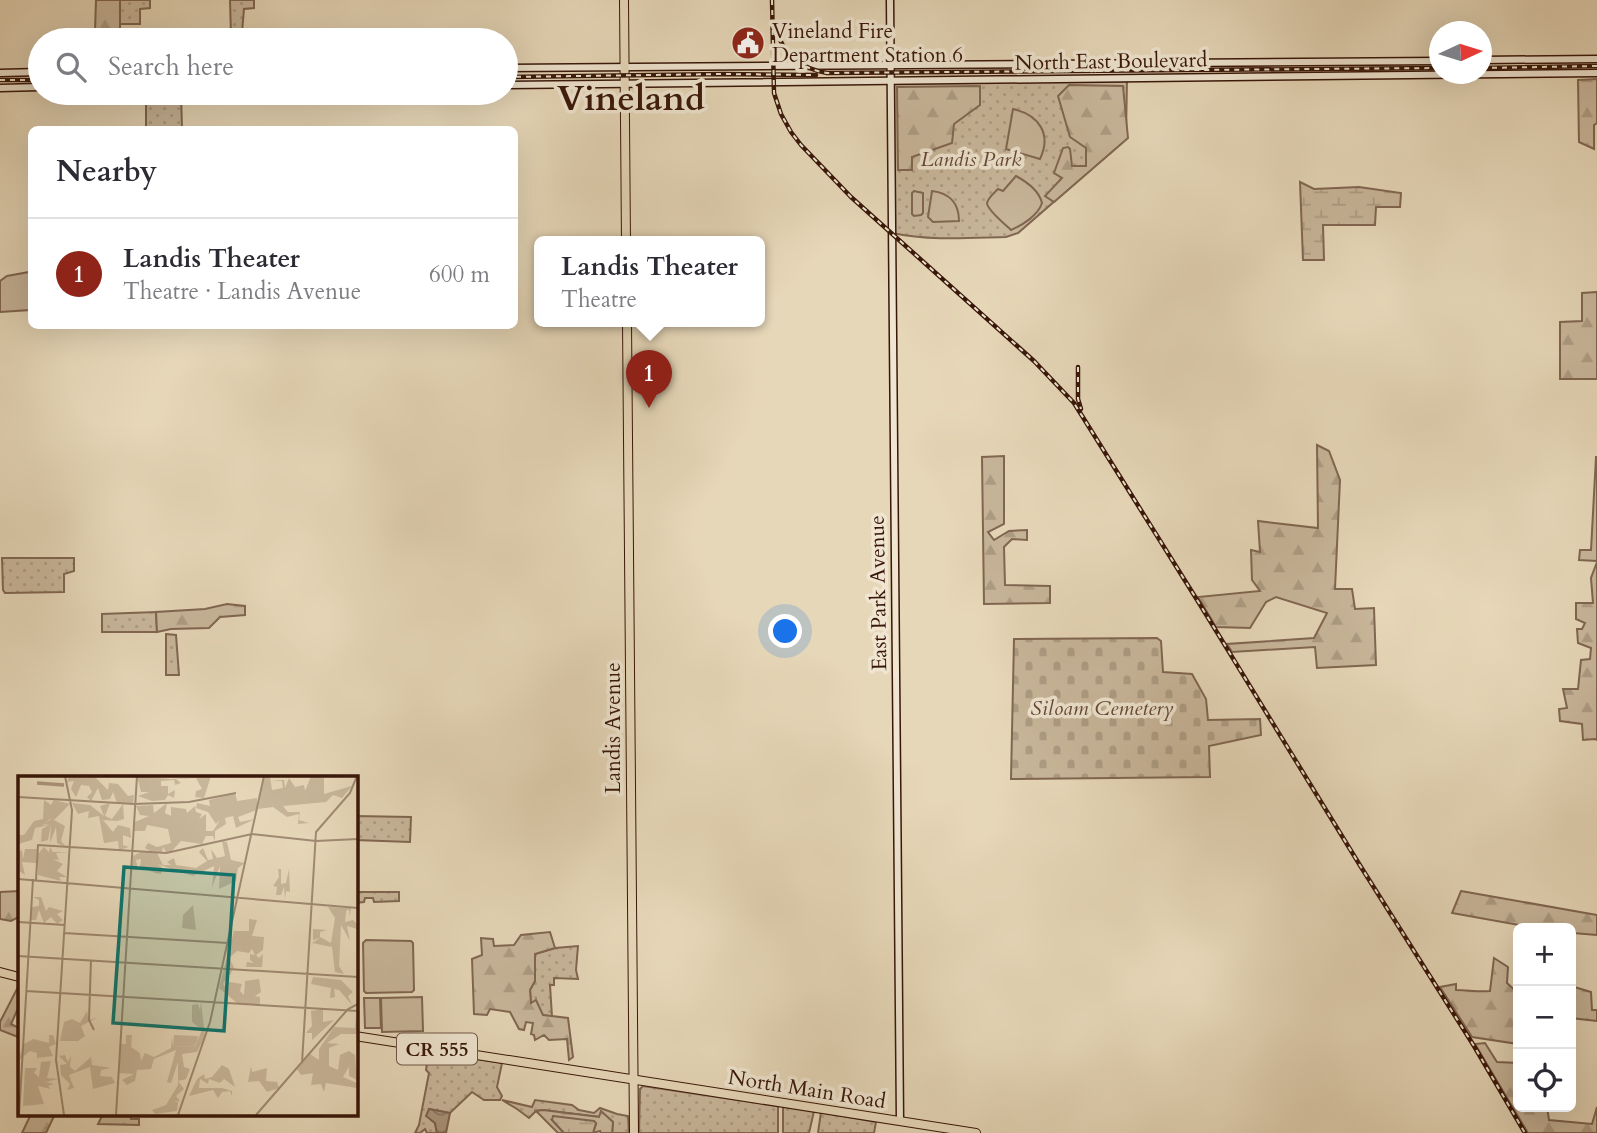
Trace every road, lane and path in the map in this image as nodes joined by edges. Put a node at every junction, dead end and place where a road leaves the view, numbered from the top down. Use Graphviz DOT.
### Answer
graph roads {
  1 [pos="624,0"];
  2 [pos="890,0"];
  3 [pos="1597,59"];
  4 [pos="1492,60"];
  5 [pos="1429,61"];
  6 [pos="1125,63"];
  7 [pos="891,65"];
  8 [pos="625,67"];
  9 [pos="518,68"];
  10 [pos="28,72"];
  11 [pos="0,73"];
  12 [pos="1597,73"];
  13 [pos="1126,79"];
  14 [pos="891,81"];
  15 [pos="625,84"];
  16 [pos="518,85"];
  17 [pos="28,87"];
  18 [pos="0,88"];
  19 [pos="626,236"];
  20 [pos="627,327"];
  21 [pos="0,972"];
  22 [pos="18,977"];
  23 [pos="357,1036"];
  24 [pos="633,1079"];
  25 [pos="900,1121"];
  26 [pos="634,1133"];
  27 [pos="976,1133"];
  1 -- 8 [label="main road"];
  2 -- 7 [label="main road, East Park Avenue"];
  3 -- 4 [label="main road"];
  5 -- 6 [label="main road"];
  6 -- 7 [label="main road"];
  6 -- 13 [label="main road"];
  7 -- 8 [label="main road"];
  7 -- 14 [label="main road, East Park Avenue"];
  8 -- 9 [label="main road"];
  8 -- 15 [label="main road"];
  10 -- 11 [label="main road"];
  12 -- 13 [label="main road, North East Boulevard"];
  13 -- 14 [label="main road, North East Boulevard"];
  14 -- 15 [label="main road, North East Boulevard"];
  14 -- 25 [label="main road, East Park Avenue"];
  15 -- 16 [label="main road, North East Boulevard"];
  15 -- 19 [label="main road"];
  17 -- 18 [label="main road"];
  20 -- 24 [label="main road, Landis Avenue"];
  21 -- 22 [label="main road"];
  23 -- 24 [label="main road, CR 555"];
  24 -- 25 [label="main road, North Main Road"];
  24 -- 26 [label="main road, Landis Avenue"];
  25 -- 27 [label="main road, North Main Road"];
}
